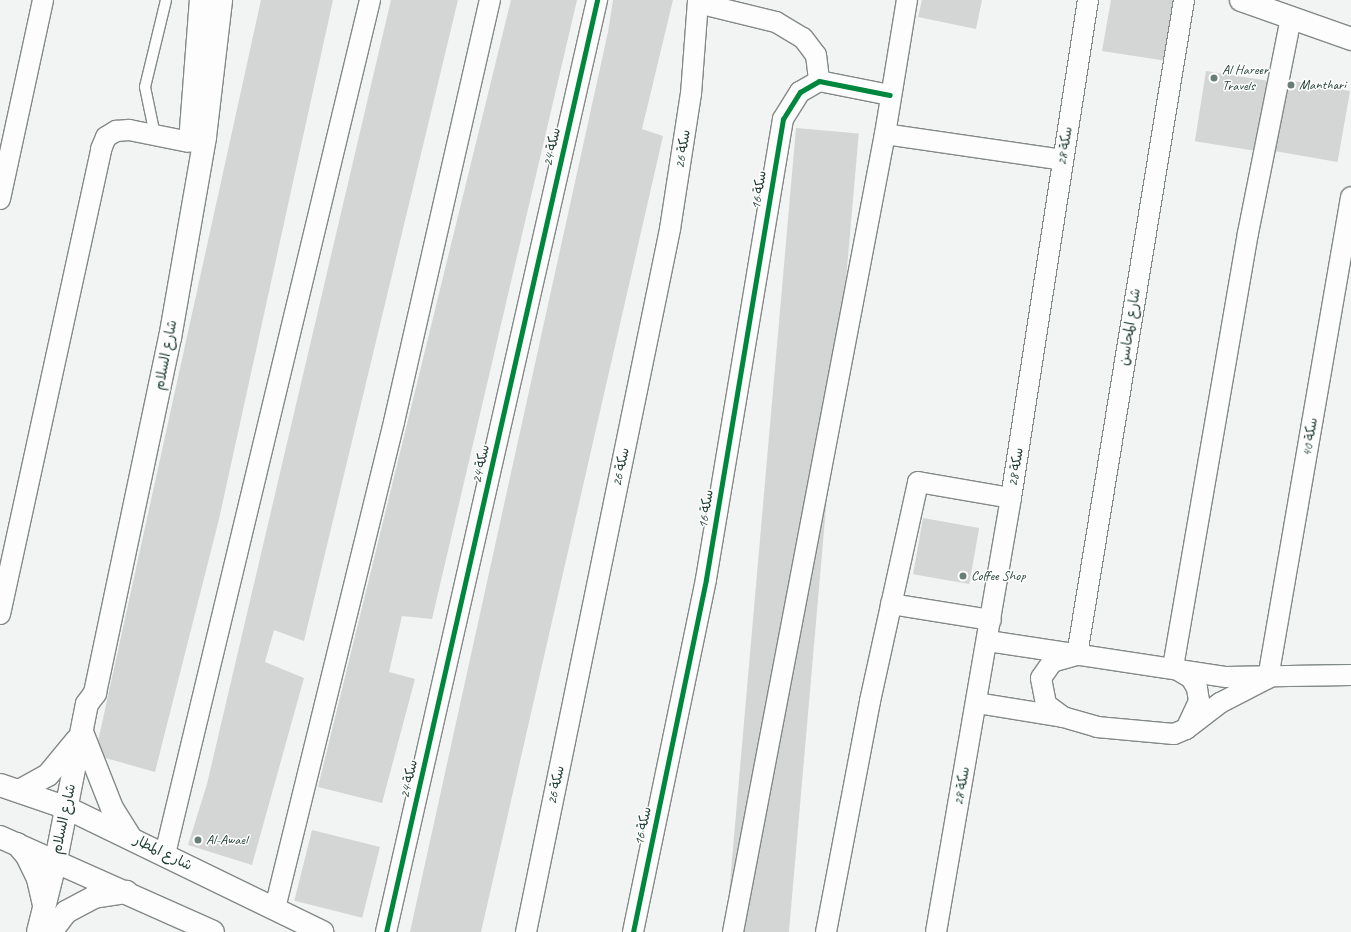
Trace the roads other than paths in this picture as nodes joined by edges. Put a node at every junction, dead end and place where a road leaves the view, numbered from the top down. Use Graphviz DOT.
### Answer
graph roads {
  1 [pos="43,0"];
  2 [pos="166,0"];
  3 [pos="201,0"];
  4 [pos="221,0"];
  5 [pos="370,0"];
  6 [pos="490,0"];
  7 [pos="597,0"];
  8 [pos="907,0"];
  9 [pos="1088,0"];
  10 [pos="1184,0"];
  11 [pos="1240,0"];
  12 [pos="698,1"];
  13 [pos="1270,5"];
  14 [pos="1291,18"];
  15 [pos="1351,39"];
  16 [pos="819,81"];
  17 [pos="890,95"];
  18 [pos="885,134"];
  19 [pos="155,135"];
  20 [pos="189,142"];
  21 [pos="1063,160"];
  22 [pos="1351,197"];
  23 [pos="0,199"];
  24 [pos="1011,498"];
  25 [pos="891,604"];
  26 [pos="0,614"];
  27 [pos="991,620"];
  28 [pos="988,641"];
  29 [pos="1077,655"];
  30 [pos="1173,667"];
  31 [pos="1351,675"];
  32 [pos="1268,678"];
  33 [pos="977,703"];
  34 [pos="87,704"];
  35 [pos="1063,718"];
  36 [pos="1186,729"];
  37 [pos="82,732"];
  38 [pos="10,788"];
  39 [pos="67,808"];
  40 [pos="130,837"];
  41 [pos="9,840"];
  42 [pos="165,854"];
  43 [pos="56,860"];
  44 [pos="126,892"];
  45 [pos="44,906"];
  46 [pos="275,908"];
  47 [pos="38,932"];
  48 [pos="51,932"];
  49 [pos="213,932"];
  50 [pos="322,932"];
  51 [pos="386,932"];
  52 [pos="526,932"];
  53 [pos="633,932"];
  54 [pos="733,932"];
  55 [pos="826,932"];
  56 [pos="936,932"];
  1 -- 23 [label="street"];
  2 -- 19 [label="lane"];
  3 -- 20 [label="street, شارع السلام"];
  4 -- 34 [label="street, شارع السلام"];
  5 -- 42 [label="street"];
  6 -- 46 [label="street"];
  7 -- 51 [label="street, سكة 24"];
  8 -- 17 [label="street"];
  9 -- 21 [label="street, سكة 28"];
  10 -- 29 [label="street, شارع المحاسن"];
  11 -- 13 [label="street"];
  12 -- 16 [label="street"];
  12 -- 52 [label="street, سكة 26"];
  13 -- 14 [label="street"];
  14 -- 15 [label="street"];
  14 -- 30 [label="street"];
  16 -- 17 [label="street"];
  16 -- 53 [label="street, سكة 16"];
  17 -- 18 [label="street"];
  18 -- 21 [label="street"];
  18 -- 54 [label="street"];
  19 -- 20 [label="street"];
  19 -- 26 [label="street"];
  20 -- 34 [label="street, شارع السلام"];
  21 -- 24 [label="street, سكة 28"];
  22 -- 32 [label="street, سكة 40"];
  24 -- 25 [label="street"];
  24 -- 27 [label="street, سكة 28"];
  25 -- 27 [label="street"];
  25 -- 55 [label="street"];
  27 -- 28 [label="street, سكة 28"];
  28 -- 29 [label="street"];
  28 -- 33 [label="street, سكة 28"];
  29 -- 30 [label="street"];
  29 -- 35 [label="street"];
  30 -- 32 [label="street"];
  30 -- 36 [label="street"];
  31 -- 32 [label="street"];
  32 -- 36 [label="street"];
  33 -- 35 [label="street"];
  33 -- 56 [label="street, سكة 28"];
  34 -- 37 [label="street, شارع السلام"];
  35 -- 36 [label="street"];
  37 -- 38 [label="street"];
  37 -- 39 [label="street, شارع السلام"];
  37 -- 40 [label="street"];
  38 -- 39 [label="street, شارع المطار"];
  39 -- 40 [label="street, شارع المطار"];
  39 -- 43 [label="street, شارع السلام"];
  40 -- 42 [label="street, شارع المطار"];
  41 -- 43 [label="street"];
  41 -- 45 [label="street"];
  42 -- 46 [label="street, شارع المطار"];
  43 -- 44 [label="street"];
  43 -- 45 [label="street, شارع السلام"];
  44 -- 48 [label="street"];
  44 -- 49 [label="street"];
  45 -- 47 [label="street, شارع السلام"];
  46 -- 50 [label="street, شارع المطار"];
}
